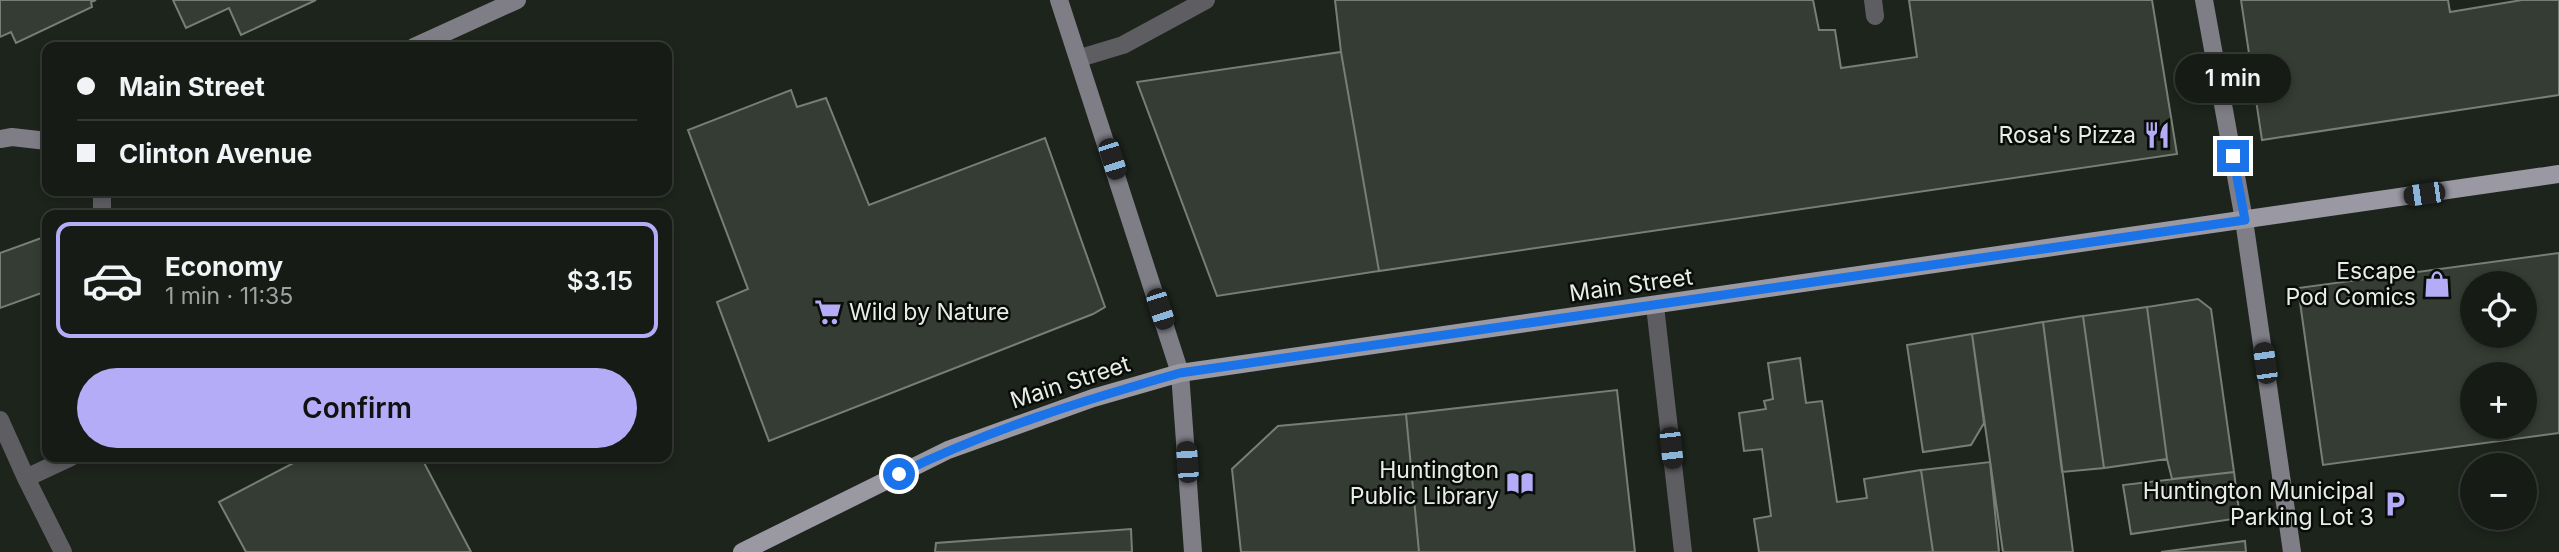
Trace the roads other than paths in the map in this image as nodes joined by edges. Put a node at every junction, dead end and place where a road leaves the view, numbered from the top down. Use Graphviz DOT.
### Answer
graph roads {
  1 [pos="517,0"];
  2 [pos="1059,0"];
  3 [pos="1206,0"];
  4 [pos="2204,0"];
  5 [pos="425,42"];
  6 [pos="1080,58"];
  7 [pos="0,139"];
  8 [pos="42,140"];
  9 [pos="2559,174"];
  10 [pos="2245,220"];
  11 [pos="1655,306"];
  12 [pos="1180,373"];
  13 [pos="0,421"];
  14 [pos="60,462"];
  15 [pos="26,478"];
  16 [pos="63,552"];
  17 [pos="742,552"];
  18 [pos="1193,552"];
  19 [pos="1683,552"];
  20 [pos="2292,552"];
  1 -- 5 [label="street"];
  2 -- 6 [label="street"];
  3 -- 6 [label="street"];
  4 -- 10 [label="street"];
  6 -- 12 [label="street"];
  7 -- 8 [label="street"];
  9 -- 10 [label="main road, Main Street"];
  10 -- 11 [label="main road, Main Street"];
  10 -- 20 [label="street"];
  11 -- 12 [label="main road, Main Street"];
  11 -- 19 [label="street"];
  12 -- 17 [label="main road, Main Street"];
  12 -- 18 [label="street"];
  13 -- 15 [label="street"];
  14 -- 15 [label="street"];
  15 -- 16 [label="street"];
}
